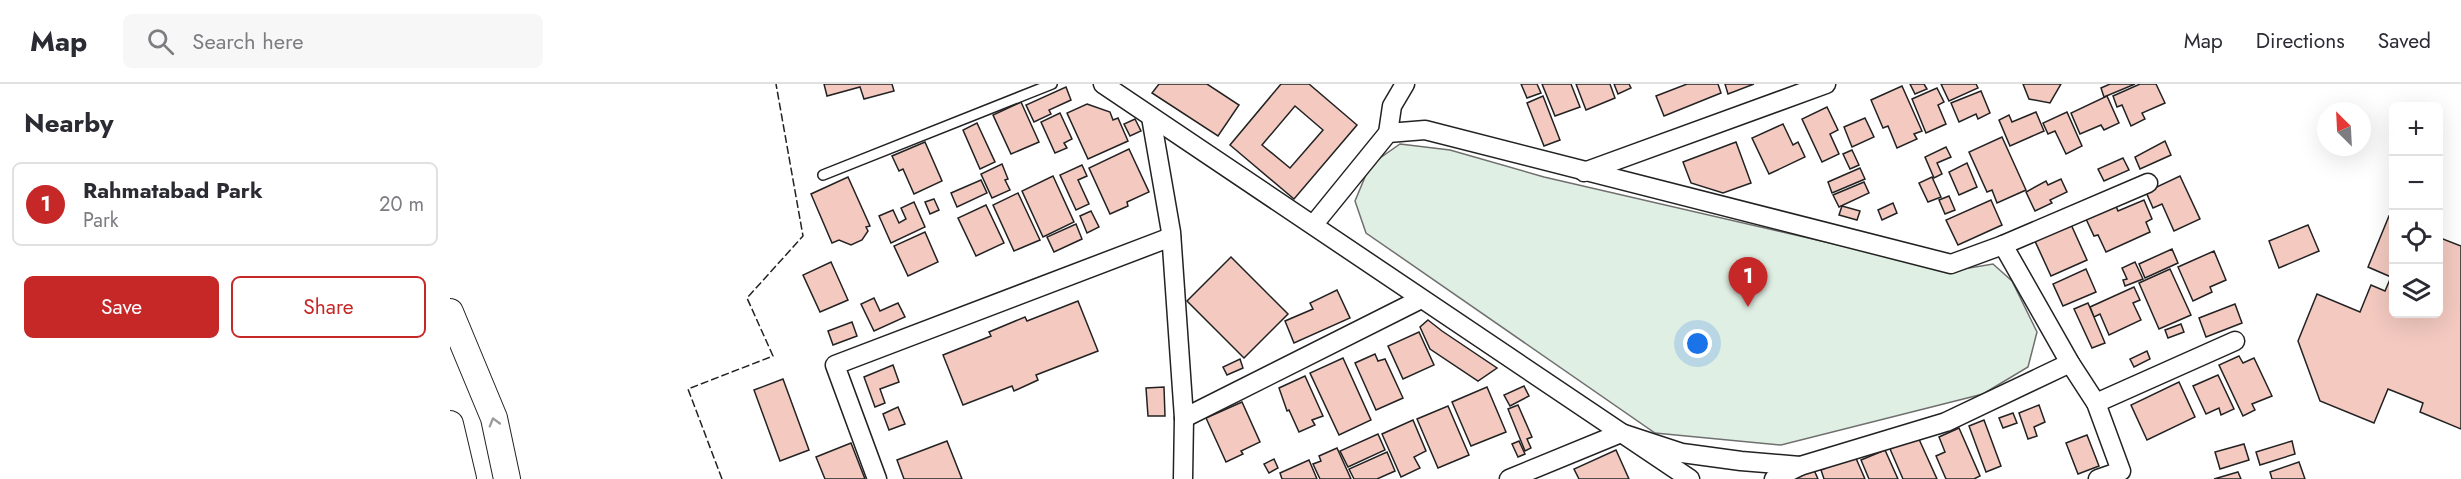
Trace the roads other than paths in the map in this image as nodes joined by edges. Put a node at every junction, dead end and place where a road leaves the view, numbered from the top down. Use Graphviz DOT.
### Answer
graph roads {
  1 [pos="1052,84"];
  2 [pos="1103,84"];
  3 [pos="1405,84"];
  4 [pos="1826,84"];
  5 [pos="1151,117"];
  6 [pos="1388,133"];
  7 [pos="1584,172"];
  8 [pos="823,175"];
  9 [pos="2148,183"];
  10 [pos="1314,224"];
  11 [pos="1171,237"];
  12 [pos="2003,245"];
  13 [pos="1421,299"];
  14 [pos="450,312"];
  15 [pos="2235,342"];
  16 [pos="2070,363"];
  17 [pos="2096,403"];
  18 [pos="1184,418"];
  19 [pos="450,424"];
  20 [pos="1621,433"];
  21 [pos="1800,466"];
  22 [pos="464,479"];
  23 [pos="507,479"];
  24 [pos="877,479"];
  25 [pos="1183,479"];
  26 [pos="1509,479"];
  27 [pos="1690,479"];
  28 [pos="1774,479"];
  29 [pos="2098,479"];
  1 -- 8 [label="lane"];
  2 -- 5 [label="street"];
  3 -- 6 [label="street"];
  4 -- 7 [label="street"];
  5 -- 10 [label="street"];
  5 -- 11 [label="street"];
  6 -- 7 [label="street"];
  6 -- 10 [label="street"];
  7 -- 12 [label="street"];
  9 -- 12 [label="street"];
  10 -- 13 [label="street"];
  11 -- 18 [label="street"];
  11 -- 24 [label="street"];
  12 -- 16 [label="street"];
  13 -- 18 [label="street"];
  13 -- 20 [label="street"];
  23 -- 14 [label="main road, one-way"];
  15 -- 17 [label="street"];
  16 -- 17 [label="street"];
  16 -- 21 [label="street"];
  17 -- 29 [label="street"];
  18 -- 25 [label="street"];
  19 -- 22 [label="main road"];
  20 -- 21 [label="street"];
  20 -- 26 [label="street"];
  20 -- 27 [label="street"];
  21 -- 28 [label="street"];
}
